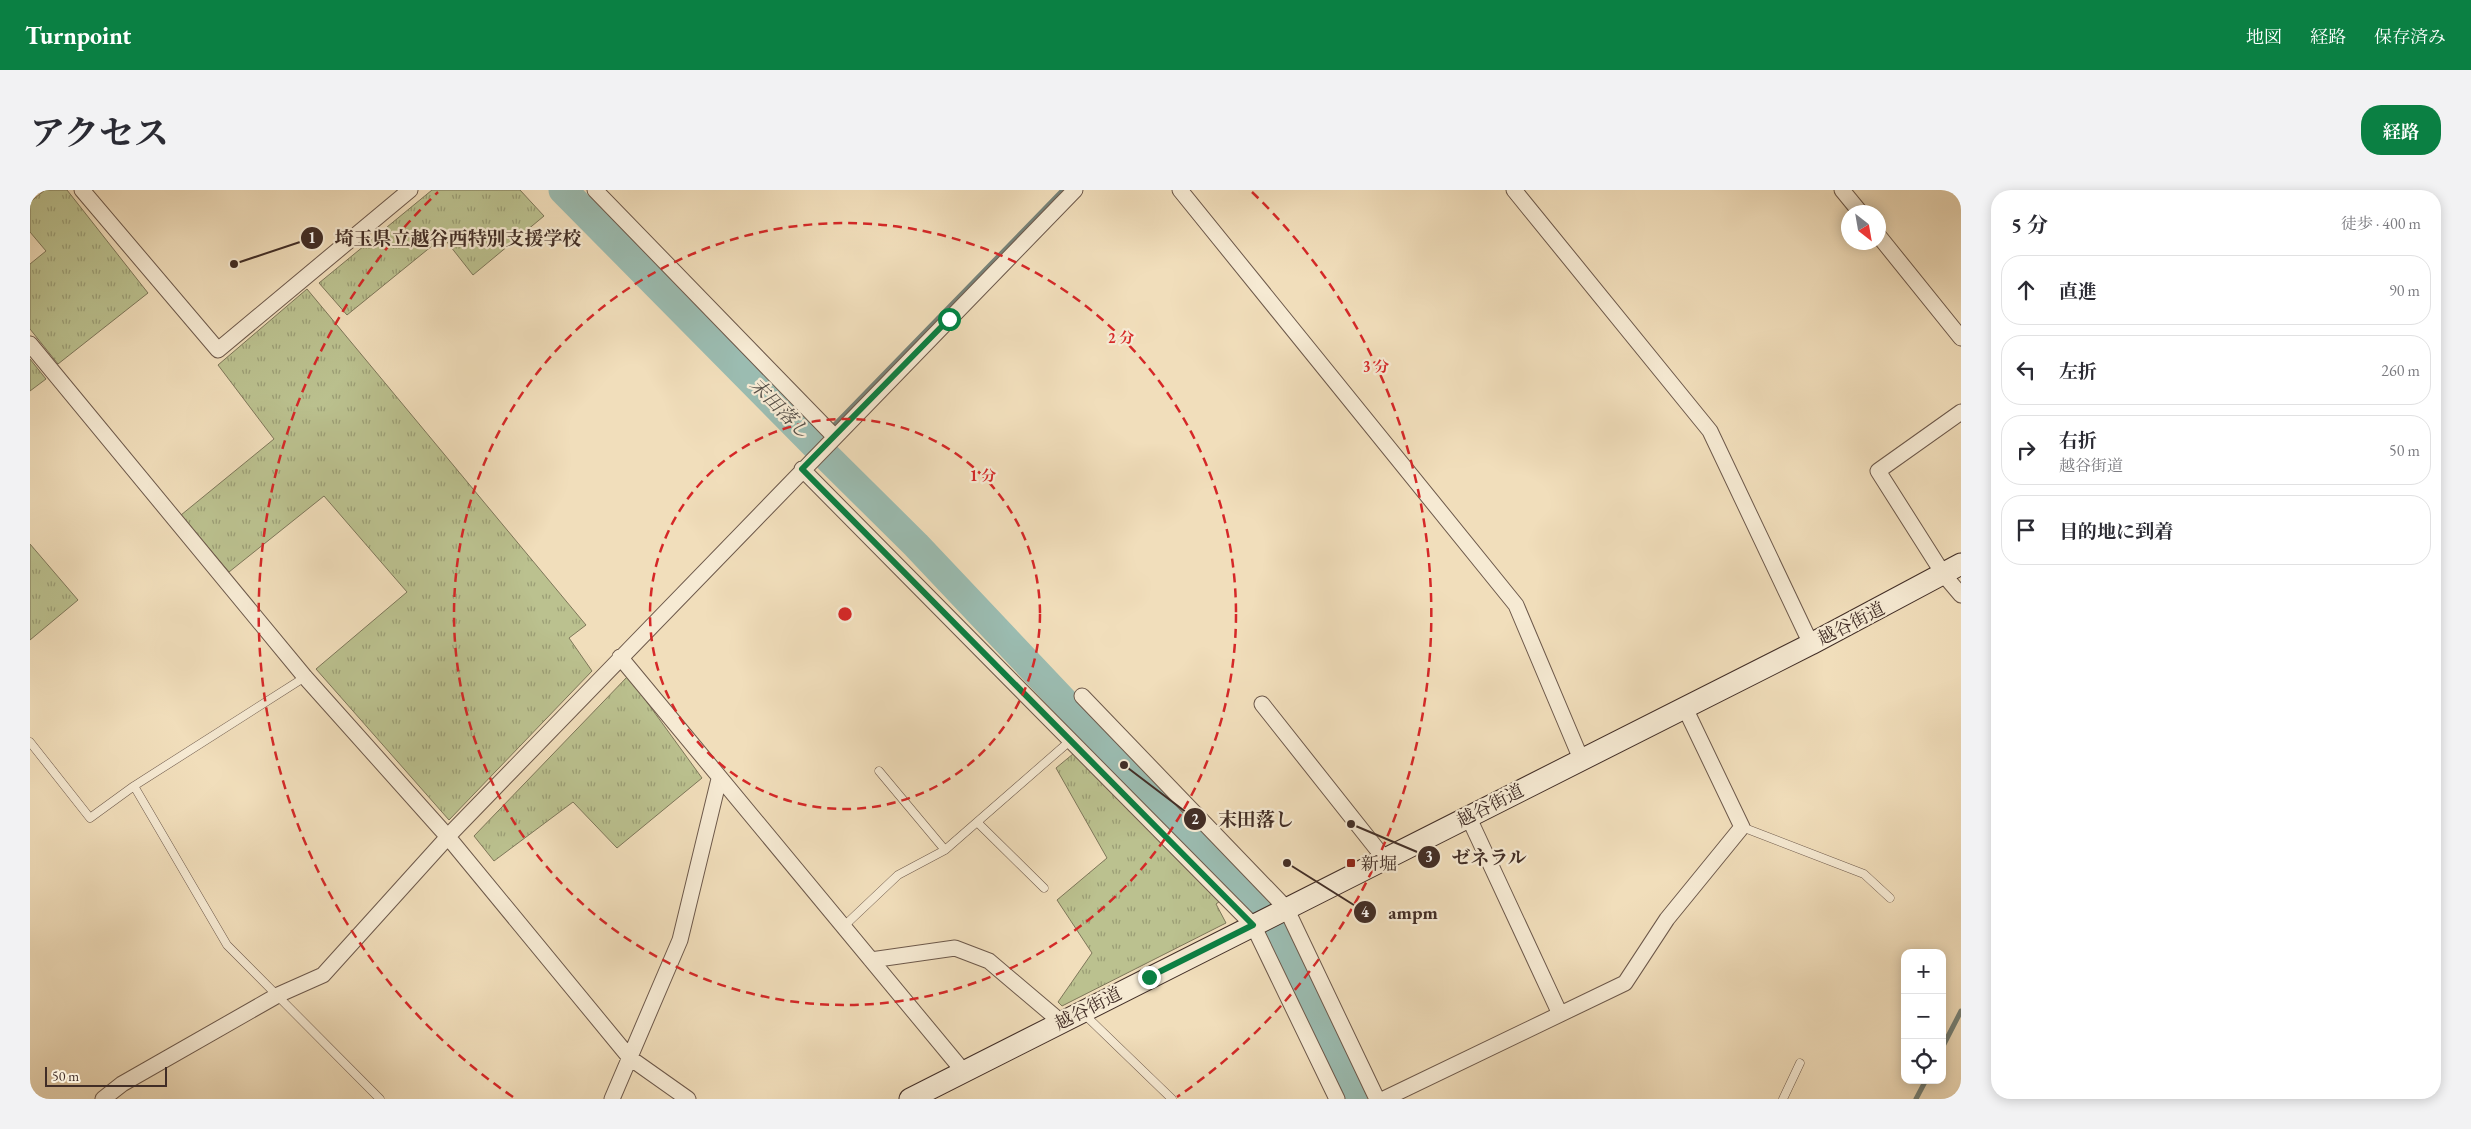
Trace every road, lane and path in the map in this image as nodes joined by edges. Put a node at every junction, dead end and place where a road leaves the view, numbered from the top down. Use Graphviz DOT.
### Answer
graph roads {
  1 [pos="82,190"];
  2 [pos="410,190"];
  3 [pos="595,190"];
  4 [pos="1075,190"];
  5 [pos="1180,190"];
  6 [pos="1514,190"];
  7 [pos="1842,190"];
  8 [pos="1854,205"];
  9 [pos="1886,245"];
  10 [pos="1961,338"];
  11 [pos="30,344"];
  12 [pos="1961,412"];
  13 [pos="834,436"];
  14 [pos="802,469"];
  15 [pos="1953,570"];
  16 [pos="1961,595"];
  17 [pos="1811,644"];
  18 [pos="620,657"];
  19 [pos="305,677"];
  20 [pos="1082,696"];
  21 [pos="1262,704"];
  22 [pos="1684,706"];
  23 [pos="1071,740"];
  24 [pos="30,742"];
  25 [pos="1581,760"];
  26 [pos="879,771"];
  27 [pos="719,779"];
  28 [pos="134,786"];
  29 [pos="1468,816"];
  30 [pos="977,822"];
  31 [pos="1742,827"];
  32 [pos="448,836"];
  33 [pos="945,850"];
  34 [pos="1384,858"];
  35 [pos="1044,888"];
  36 [pos="1890,898"];
  37 [pos="1286,908"];
  38 [pos="1253,925"];
  39 [pos="843,926"];
  40 [pos="871,960"];
  41 [pos="278,995"];
  42 [pos="1081,1012"];
  43 [pos="1560,1014"];
  44 [pos="1061,1022"];
  45 [pos="630,1058"];
  46 [pos="1800,1063"];
  47 [pos="964,1072"];
  48 [pos="922,1097"];
  49 [pos="103,1099"];
  50 [pos="380,1099"];
  51 [pos="612,1099"];
  52 [pos="688,1099"];
  53 [pos="1172,1099"];
  54 [pos="1337,1099"];
  55 [pos="1377,1099"];
  56 [pos="1384,1099"];
  57 [pos="1783,1099"];
  1 -- 2 [label="street"];
  3 -- 13 [label="street"];
  4 -- 13 [label="street"];
  5 -- 25 [label="street"];
  6 -- 17 [label="street"];
  7 -- 8 [label="street"];
  9 -- 10 [label="street"];
  11 -- 19 [label="street"];
  12 -- 15 [label="street"];
  13 -- 14 [label="street"];
  14 -- 18 [label="street"];
  14 -- 23 [label="street"];
  15 -- 16 [label="street"];
  15 -- 17 [label="street, 越谷街道"];
  17 -- 22 [label="street, 越谷街道"];
  18 -- 27 [label="street"];
  18 -- 32 [label="street"];
  19 -- 28 [label="lane"];
  19 -- 32 [label="street"];
  20 -- 37 [label="street"];
  21 -- 34 [label="street"];
  22 -- 25 [label="street, 越谷街道"];
  22 -- 31 [label="street"];
  23 -- 30 [label="lane"];
  23 -- 38 [label="street"];
  24 -- 28 [label="lane"];
  25 -- 29 [label="street, 越谷街道"];
  26 -- 33 [label="lane"];
  27 -- 39 [label="street"];
  27 -- 45 [label="street"];
  28 -- 41 [label="lane"];
  29 -- 34 [label="street, 越谷街道"];
  29 -- 43 [label="street"];
  30 -- 33 [label="lane"];
  30 -- 35 [label="lane"];
  31 -- 36 [label="lane"];
  31 -- 43 [label="street"];
  32 -- 41 [label="street"];
  32 -- 45 [label="street"];
  33 -- 39 [label="lane"];
  34 -- 37 [label="street, 越谷街道"];
  37 -- 38 [label="street, 越谷街道"];
  37 -- 55 [label="street"];
  38 -- 42 [label="street, 越谷街道"];
  38 -- 54 [label="street"];
  39 -- 40 [label="street"];
  40 -- 44 [label="street"];
  40 -- 47 [label="street"];
  41 -- 49 [label="street"];
  41 -- 50 [label="lane"];
  42 -- 44 [label="street, 越谷街道"];
  42 -- 53 [label="lane"];
  43 -- 56 [label="street"];
  44 -- 47 [label="street, 越谷街道"];
  45 -- 51 [label="street"];
  45 -- 52 [label="street"];
  46 -- 57 [label="lane"];
  47 -- 48 [label="street, 越谷街道"];
}
